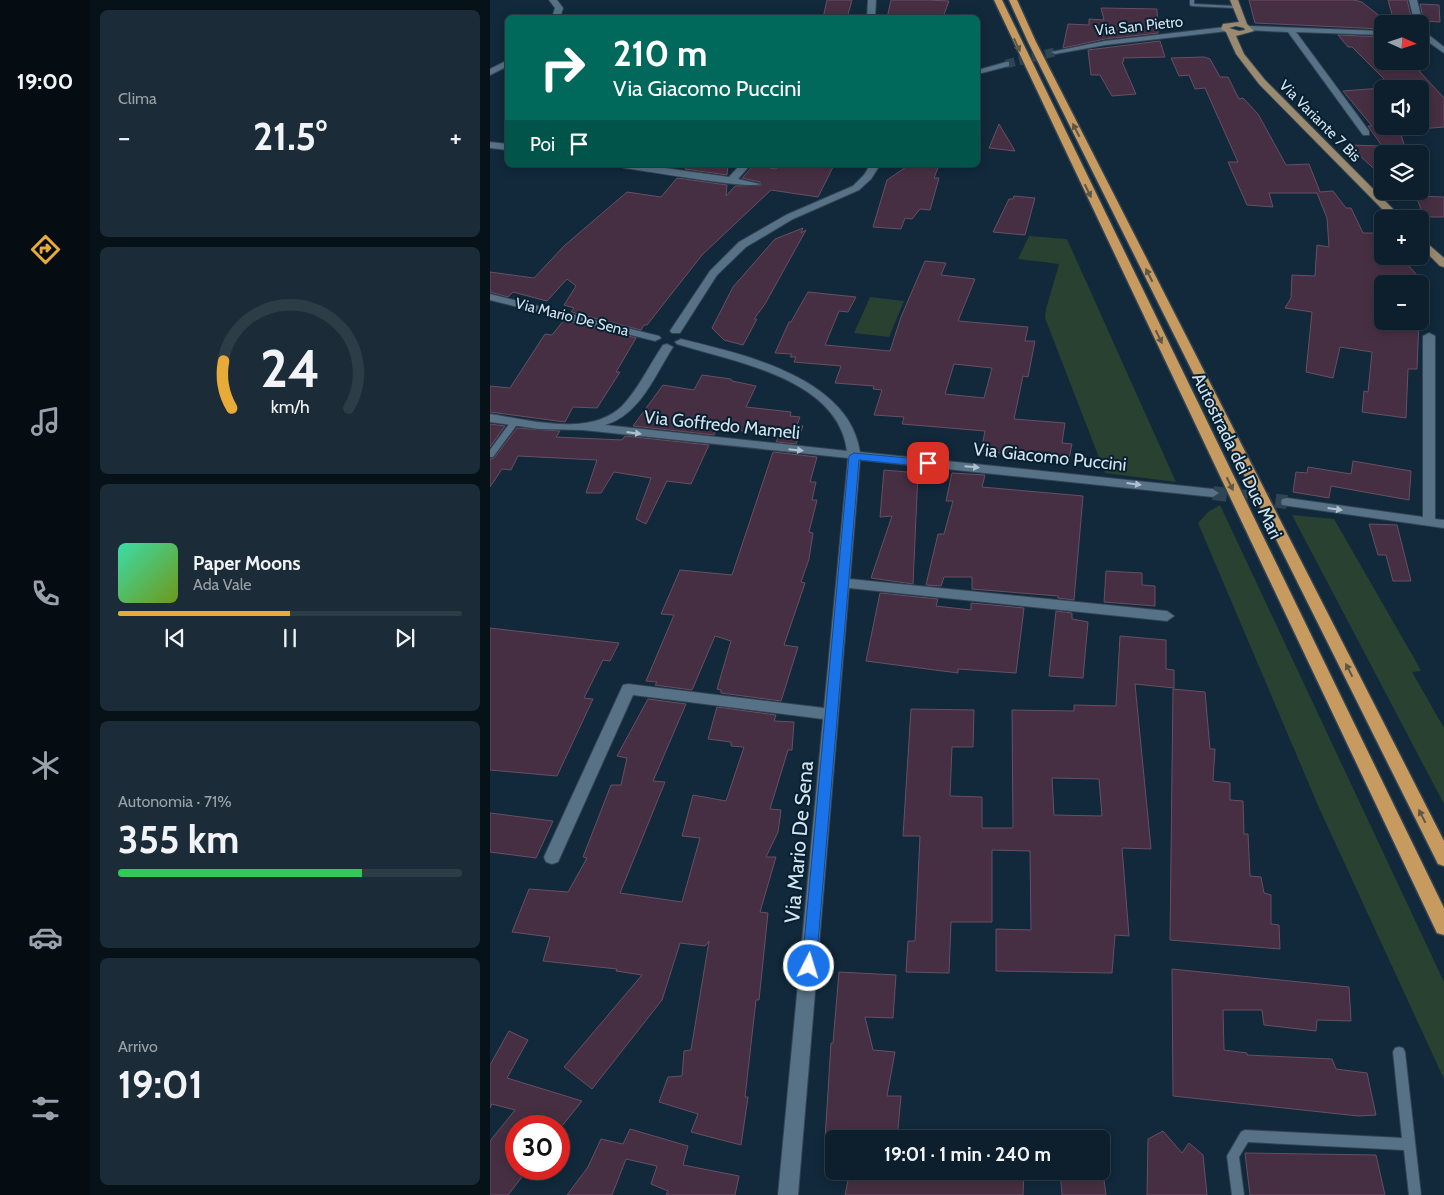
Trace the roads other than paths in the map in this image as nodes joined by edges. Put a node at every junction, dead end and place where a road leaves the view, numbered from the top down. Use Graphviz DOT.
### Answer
graph roads {
  1 [pos="553,0"];
  2 [pos="872,0"];
  3 [pos="998,0"];
  4 [pos="1013,0"];
  5 [pos="1192,0"];
  6 [pos="1413,0"];
  7 [pos="1235,4"];
  8 [pos="557,15"];
  9 [pos="871,15"];
  10 [pos="1417,15"];
  11 [pos="1228,29"];
  12 [pos="1246,29"];
  13 [pos="1290,29"];
  14 [pos="1374,33"];
  15 [pos="1429,39"];
  16 [pos="1444,51"];
  17 [pos="1056,52"];
  18 [pos="1246,62"];
  19 [pos="505,64"];
  20 [pos="1006,64"];
  21 [pos="980,71"];
  22 [pos="490,72"];
  23 [pos="1366,132"];
  24 [pos="490,145"];
  25 [pos="505,148"];
  26 [pos="637,167"];
  27 [pos="744,167"];
  28 [pos="874,167"];
  29 [pos="731,181"];
  30 [pos="755,184"];
  31 [pos="1389,210"];
  32 [pos="1429,249"];
  33 [pos="1444,264"];
  34 [pos="490,297"];
  35 [pos="1429,336"];
  36 [pos="655,338"];
  37 [pos="675,340"];
  38 [pos="490,418"];
  39 [pos="516,422"];
  40 [pos="586,427"];
  41 [pos="490,455"];
  42 [pos="854,456"];
  43 [pos="1213,493"];
  44 [pos="1287,502"];
  45 [pos="1429,521"];
  46 [pos="1444,524"];
  47 [pos="843,583"];
  48 [pos="1167,616"];
  49 [pos="831,714"];
  50 [pos="552,857"];
  51 [pos="1444,859"];
  52 [pos="1444,927"];
  53 [pos="1399,1052"];
  54 [pos="1409,1144"];
  55 [pos="788,1195"];
  56 [pos="1238,1195"];
  57 [pos="1415,1195"];
  1 -- 8 [label="street"];
  2 -- 9 [label="street"];
  3 -- 52 [label="highway, Autostrada dei Due Mari, one-way"];
  51 -- 4 [label="highway, Autostrada dei Due Mari, one-way"];
  5 -- 7 [label="lane"];
  6 -- 10 [label="street"];
  7 -- 11 [label="main road"];
  7 -- 12 [label="main road"];
  11 -- 12 [label="main road"];
  11 -- 17 [label="street, Via San Pietro"];
  11 -- 18 [label="main road, Via Variante 7 Bis"];
  12 -- 13 [label="street"];
  12 -- 18 [label="main road"];
  13 -- 14 [label="street"];
  13 -- 23 [label="street"];
  15 -- 16 [label="street"];
  18 -- 31 [label="main road, Via Variante 7 Bis"];
  19 -- 22 [label="street"];
  20 -- 21 [label="street"];
  24 -- 25 [label="street"];
  26 -- 29 [label="street"];
  27 -- 29 [label="street"];
  28 -- 37 [label="street"];
  29 -- 30 [label="street"];
  32 -- 33 [label="main road"];
  34 -- 36 [label="street, Via Mario De Sena"];
  35 -- 45 [label="street"];
  36 -- 37 [label="street"];
  36 -- 37 [label="street, Via Mario De Sena"];
  37 -- 40 [label="street"];
  37 -- 42 [label="street, Via Mario De Sena"];
  38 -- 39 [label="street, Via Goffredo Mameli"];
  39 -- 40 [label="street, Via Goffredo Mameli"];
  39 -- 41 [label="lane"];
  40 -- 42 [label="street, Via Goffredo Mameli, one-way"];
  42 -- 43 [label="street, Via Giacomo Puccini, one-way"];
  42 -- 47 [label="street, Via Mario De Sena"];
  44 -- 45 [label="street, one-way"];
  45 -- 46 [label="street"];
  47 -- 48 [label="street"];
  47 -- 49 [label="street, Via Mario De Sena"];
  49 -- 50 [label="street"];
  49 -- 55 [label="street, Via Mario De Sena"];
  53 -- 54 [label="lane"];
  54 -- 56 [label="lane"];
  54 -- 57 [label="lane"];
}
